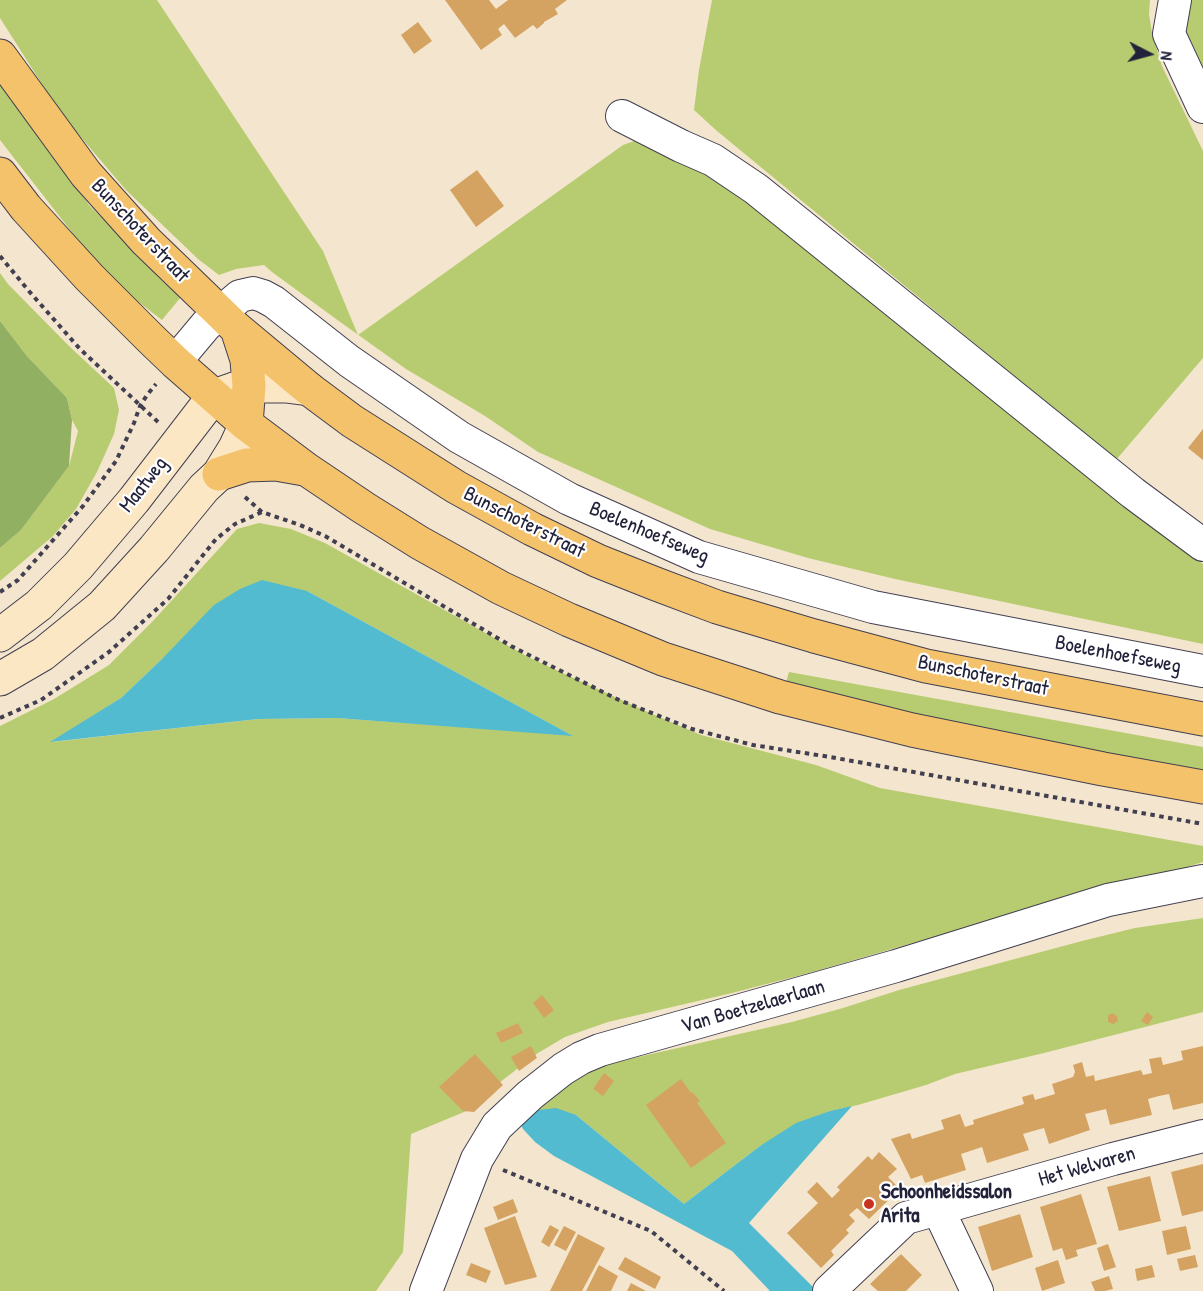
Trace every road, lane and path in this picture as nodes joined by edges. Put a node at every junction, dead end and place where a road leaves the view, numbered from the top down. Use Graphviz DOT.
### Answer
graph roads {
  1 [pos="1175,0"];
  2 [pos="0,57"];
  3 [pos="1203,107"];
  4 [pos="622,116"];
  5 [pos="0,174"];
  6 [pos="0,256"];
  7 [pos="228,321"];
  8 [pos="175,362"];
  9 [pos="249,386"];
  10 [pos="309,389"];
  11 [pos="214,396"];
  12 [pos="246,424"];
  13 [pos="306,469"];
  14 [pos="219,474"];
  15 [pos="262,512"];
  16 [pos="1203,545"];
  17 [pos="0,592"];
  18 [pos="0,635"];
  19 [pos="1203,671"];
  20 [pos="0,680"];
  21 [pos="0,717"];
  22 [pos="1203,719"];
  23 [pos="1203,787"];
  24 [pos="1203,881"];
  25 [pos="1203,1136"];
  26 [pos="477,1159"];
  27 [pos="938,1209"];
  28 [pos="830,1290"];
  29 [pos="426,1291"];
  30 [pos="724,1291"];
  31 [pos="977,1291"];
  1 -- 3 [label="street"];
  2 -- 7 [label="main road, Bunschoterstraat"];
  4 -- 16 [label="street"];
  5 -- 8 [label="main road"];
  6 -- 17 [label="path, Maatweg"];
  7 -- 8 [label="street, Boelenhoefseweg"];
  7 -- 9 [label="main road"];
  7 -- 10 [label="main road, Bunschoterstraat"];
  7 -- 19 [label="street, Boelenhoefseweg"];
  8 -- 11 [label="main road"];
  9 -- 10 [label="main road"];
  9 -- 11 [label="main road"];
  9 -- 12 [label="main road"];
  10 -- 22 [label="main road, Bunschoterstraat"];
  11 -- 12 [label="main road"];
  11 -- 18 [label="main road, Maatweg"];
  12 -- 13 [label="main road"];
  12 -- 14 [label="main road"];
  13 -- 14 [label="main road"];
  13 -- 23 [label="main road"];
  14 -- 20 [label="main road"];
  15 -- 21 [label="path"];
  24 -- 26 [label="street, Van Boetzelaerlaan"];
  25 -- 27 [label="street, Het Welvaren"];
  26 -- 29 [label="street, Van Boetzelaerlaan"];
  26 -- 30 [label="path"];
  27 -- 28 [label="street, Het Welvaren"];
  27 -- 31 [label="street"];
}
